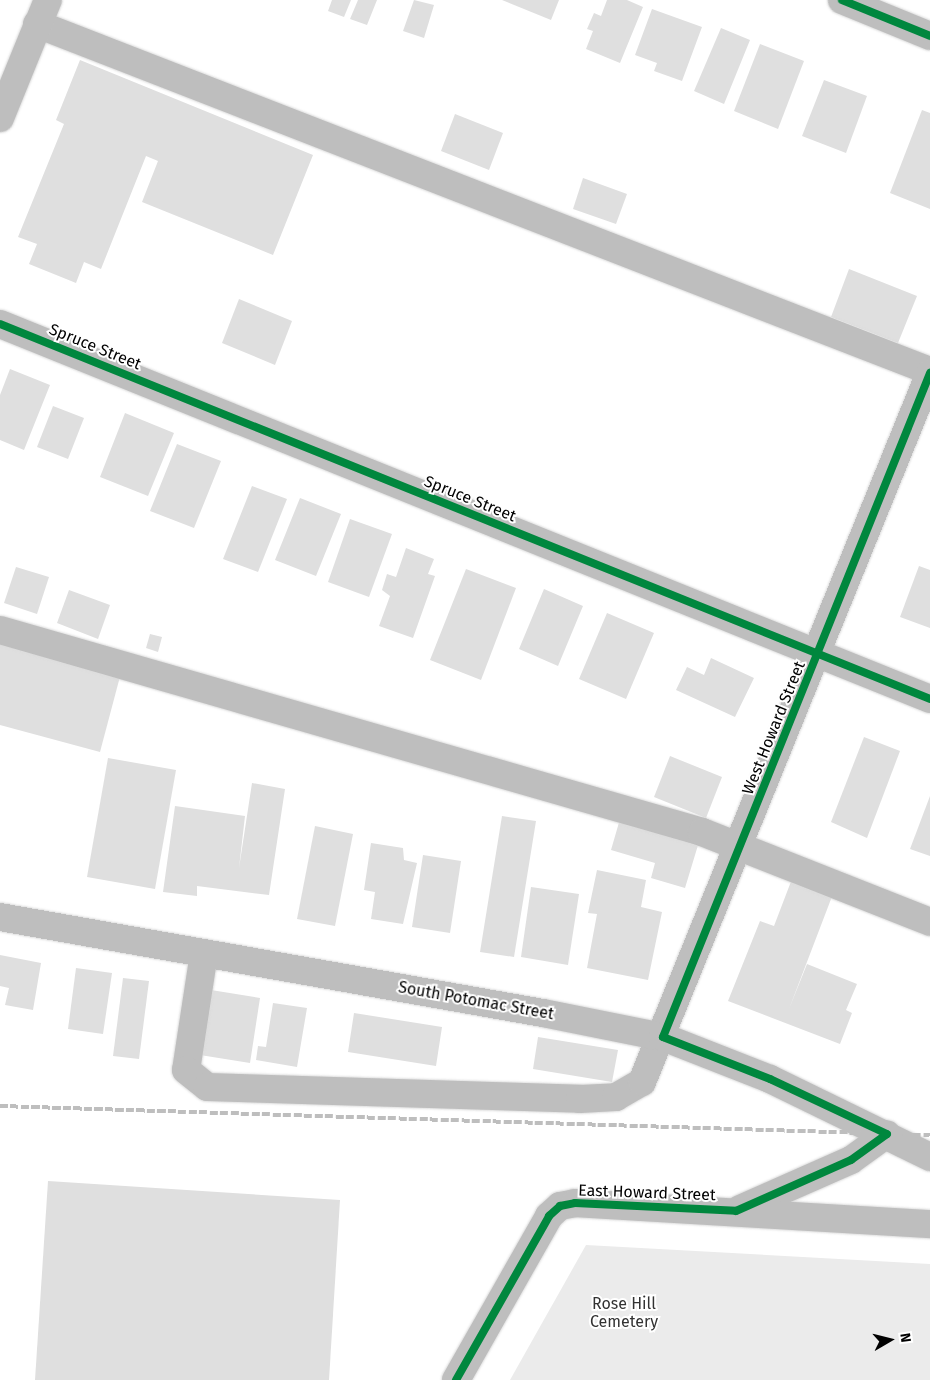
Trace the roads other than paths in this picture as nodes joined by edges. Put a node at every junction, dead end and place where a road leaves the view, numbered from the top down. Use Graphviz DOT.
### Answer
graph roads {
  1 [pos="842,0"];
  2 [pos="39,8"];
  3 [pos="930,36"];
  4 [pos="0,118"];
  5 [pos="0,324"];
  6 [pos="930,372"];
  7 [pos="0,630"];
  8 [pos="818,654"];
  9 [pos="930,699"];
  10 [pos="742,845"];
  11 [pos="0,917"];
  12 [pos="930,922"];
  13 [pos="204,953"];
  14 [pos="663,1037"];
  15 [pos="887,1134"];
  16 [pos="930,1157"];
  17 [pos="736,1211"];
  18 [pos="930,1224"];
  19 [pos="456,1380"];
  1 -- 3 [label="street"];
  2 -- 4 [label="street"];
  2 -- 6 [label="street"];
  5 -- 8 [label="street, Spruce Street"];
  6 -- 8 [label="street, West Howard Street"];
  7 -- 10 [label="street"];
  8 -- 9 [label="street, Spruce Street"];
  8 -- 10 [label="street, West Howard Street"];
  10 -- 12 [label="street"];
  10 -- 14 [label="street, West Howard Street"];
  11 -- 13 [label="street, South Potomac Street"];
  13 -- 14 [label="street, South Potomac Street"];
  13 -- 14 [label="street, West Howard Street"];
  14 -- 15 [label="street, South Potomac Street"];
  15 -- 16 [label="street, South Potomac Street"];
  15 -- 17 [label="street, East Howard Street"];
  17 -- 18 [label="street, East Howard Street"];
  17 -- 19 [label="street, East Howard Street"];
}
